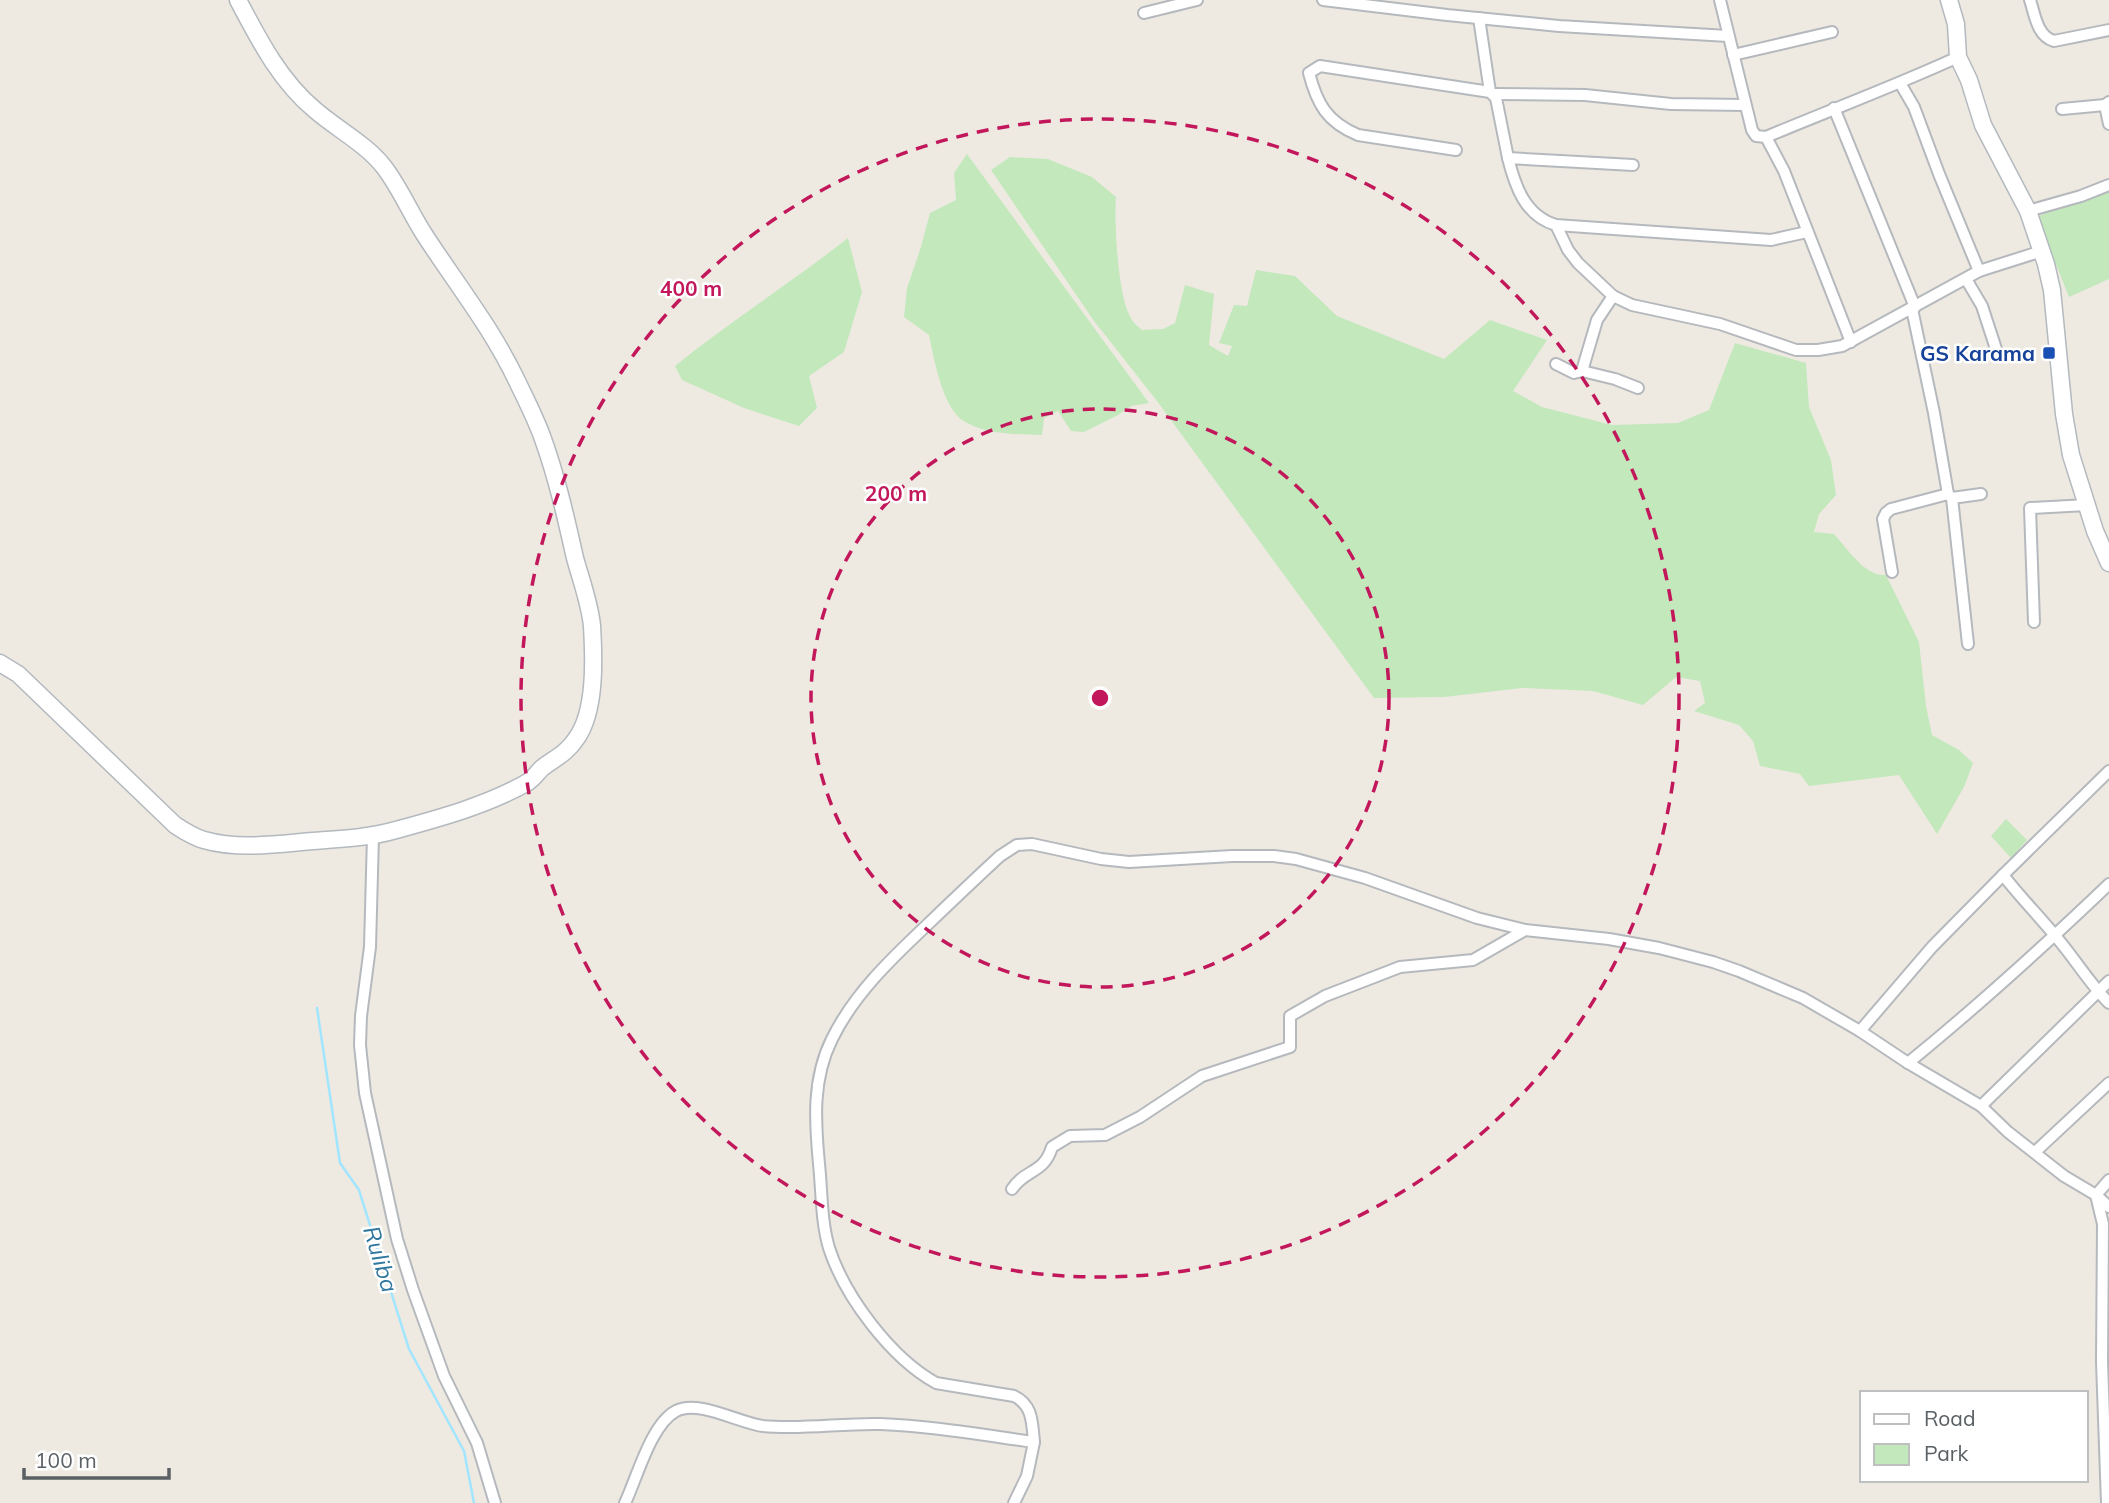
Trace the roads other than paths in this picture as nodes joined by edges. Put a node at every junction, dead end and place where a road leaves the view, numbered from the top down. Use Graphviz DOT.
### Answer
graph roads {
  1 [pos="238,0"];
  2 [pos="1197,0"];
  3 [pos="1323,0"];
  4 [pos="1720,0"];
  5 [pos="1950,0"];
  6 [pos="2030,0"];
  7 [pos="1172,2"];
  8 [pos="1144,13"];
  9 [pos="1479,18"];
  10 [pos="2109,30"];
  11 [pos="1832,32"];
  12 [pos="1728,36"];
  13 [pos="1733,55"];
  14 [pos="1958,57"];
  15 [pos="1900,83"];
  16 [pos="1492,93"];
  17 [pos="2107,104"];
  18 [pos="1745,105"];
  19 [pos="1834,108"];
  20 [pos="2062,109"];
  21 [pos="2109,124"];
  22 [pos="1766,138"];
  23 [pos="1456,150"];
  24 [pos="1508,158"];
  25 [pos="1633,165"];
  26 [pos="2109,185"];
  27 [pos="2028,211"];
  28 [pos="1556,225"];
  29 [pos="1807,232"];
  30 [pos="2042,251"];
  31 [pos="1979,271"];
  32 [pos="1966,279"];
  33 [pos="1613,296"];
  34 [pos="1913,308"];
  35 [pos="1851,342"];
  36 [pos="1997,352"];
  37 [pos="1556,364"];
  38 [pos="1582,371"];
  39 [pos="1638,388"];
  40 [pos="1980,494"];
  41 [pos="1950,496"];
  42 [pos="2087,505"];
  43 [pos="2109,563"];
  44 [pos="1892,572"];
  45 [pos="2034,622"];
  46 [pos="1968,644"];
  47 [pos="0,663"];
  48 [pos="2109,771"];
  49 [pos="373,836"];
  50 [pos="2003,875"];
  51 [pos="2109,884"];
  52 [pos="1525,930"];
  53 [pos="2055,936"];
  54 [pos="2109,981"];
  55 [pos="2097,991"];
  56 [pos="2109,1003"];
  57 [pos="1860,1031"];
  58 [pos="1908,1063"];
  59 [pos="2109,1083"];
  60 [pos="1981,1106"];
  61 [pos="2035,1152"];
  62 [pos="2109,1180"];
  63 [pos="1012,1189"];
  64 [pos="2096,1195"];
  65 [pos="2109,1207"];
  66 [pos="1034,1442"];
  67 [pos="495,1503"];
  68 [pos="625,1503"];
  69 [pos="1014,1503"];
  70 [pos="2107,1503"];
  1 -- 49 [label="main road"];
  2 -- 7 [label="street"];
  3 -- 9 [label="street"];
  4 -- 12 [label="street"];
  5 -- 14 [label="main road"];
  6 -- 10 [label="street"];
  7 -- 8 [label="street"];
  9 -- 12 [label="street"];
  9 -- 16 [label="street"];
  11 -- 13 [label="street"];
  12 -- 13 [label="street"];
  13 -- 18 [label="street"];
  14 -- 15 [label="street"];
  14 -- 27 [label="main road"];
  15 -- 19 [label="street"];
  15 -- 31 [label="street"];
  16 -- 18 [label="street"];
  16 -- 23 [label="street"];
  16 -- 24 [label="street"];
  17 -- 20 [label="street"];
  17 -- 21 [label="street"];
  18 -- 22 [label="street"];
  19 -- 22 [label="street"];
  19 -- 34 [label="street"];
  22 -- 29 [label="street"];
  24 -- 25 [label="street"];
  24 -- 28 [label="street"];
  26 -- 27 [label="street"];
  27 -- 30 [label="main road"];
  28 -- 29 [label="street"];
  28 -- 33 [label="street"];
  29 -- 35 [label="street"];
  30 -- 31 [label="street"];
  30 -- 42 [label="main road"];
  31 -- 32 [label="street"];
  32 -- 34 [label="street"];
  32 -- 36 [label="street"];
  33 -- 35 [label="street"];
  33 -- 38 [label="street"];
  34 -- 35 [label="street"];
  34 -- 41 [label="street"];
  37 -- 38 [label="street"];
  38 -- 39 [label="street"];
  40 -- 41 [label="street"];
  41 -- 44 [label="street"];
  41 -- 46 [label="street"];
  42 -- 43 [label="main road"];
  42 -- 45 [label="street"];
  47 -- 49 [label="main road"];
  48 -- 50 [label="street"];
  49 -- 67 [label="street"];
  50 -- 53 [label="street"];
  50 -- 57 [label="street"];
  51 -- 53 [label="street"];
  52 -- 57 [label="street"];
  52 -- 63 [label="street"];
  52 -- 66 [label="street"];
  53 -- 55 [label="street"];
  53 -- 58 [label="street"];
  54 -- 55 [label="street"];
  55 -- 56 [label="street"];
  55 -- 60 [label="street"];
  57 -- 58 [label="street"];
  58 -- 60 [label="street"];
  59 -- 61 [label="street"];
  60 -- 61 [label="street"];
  61 -- 64 [label="street"];
  62 -- 64 [label="street"];
  64 -- 65 [label="street"];
  64 -- 70 [label="street"];
  66 -- 68 [label="street"];
  66 -- 69 [label="street"];
}
